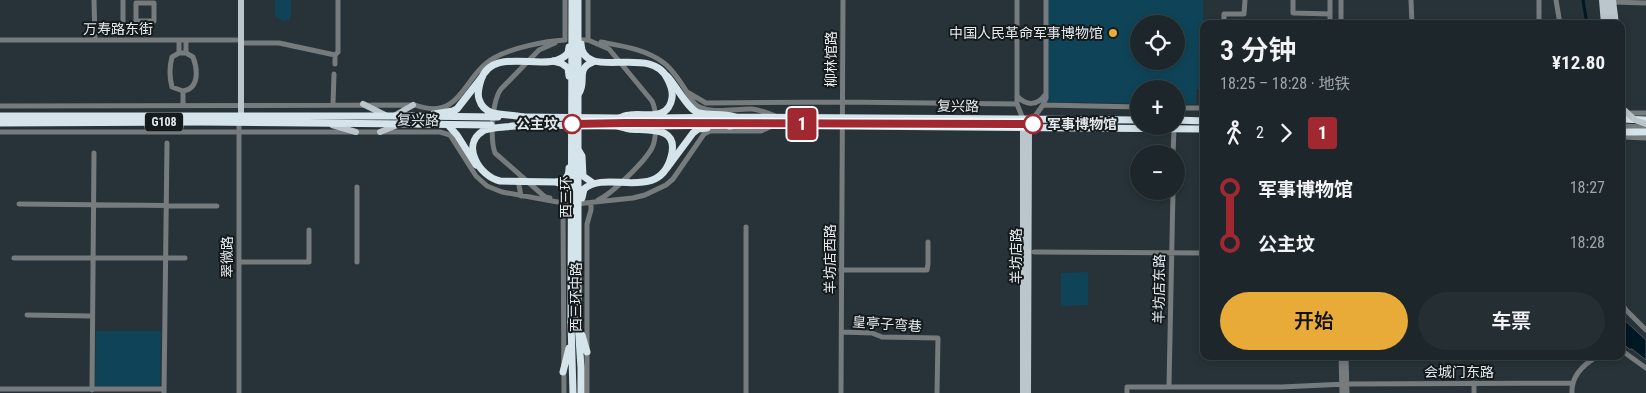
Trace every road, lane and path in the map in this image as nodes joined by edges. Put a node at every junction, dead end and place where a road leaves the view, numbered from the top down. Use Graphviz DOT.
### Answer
graph roads {
  1 [pos="94,0"];
  2 [pos="236,0"];
  3 [pos="240,0"];
  4 [pos="338,0"];
  5 [pos="564,0"];
  6 [pos="572,0"];
  7 [pos="578,0"];
  8 [pos="588,0"];
  9 [pos="843,0"];
  10 [pos="1017,0"];
  11 [pos="1046,0"];
  12 [pos="1244,0"];
  13 [pos="1293,0"];
  14 [pos="1330,0"];
  15 [pos="1341,0"];
  16 [pos="1411,0"];
  17 [pos="1539,0"];
  18 [pos="1556,0"];
  19 [pos="1602,0"];
  20 [pos="123,1"];
  21 [pos="1611,1"];
  22 [pos="136,2"];
  23 [pos="1646,3"];
  24 [pos="1330,14"];
  25 [pos="565,15"];
  26 [pos="588,15"];
  27 [pos="1224,20"];
  28 [pos="1330,20"];
  29 [pos="1341,20"];
  30 [pos="1412,20"];
  31 [pos="1539,20"];
  32 [pos="1559,20"];
  33 [pos="1604,20"];
  34 [pos="1610,20"];
  35 [pos="1615,20"];
  36 [pos="123,24"];
  37 [pos="588,31"];
  38 [pos="572,32"];
  39 [pos="0,40"];
  40 [pos="95,40"];
  41 [pos="565,40"];
  42 [pos="588,40"];
  43 [pos="179,41"];
  44 [pos="186,41"];
  45 [pos="239,42"];
  46 [pos="179,53"];
  47 [pos="186,53"];
  48 [pos="335,55"];
  49 [pos="554,61"];
  50 [pos="593,62"];
  51 [pos="334,64"];
  52 [pos="334,74"];
  53 [pos="667,76"];
  54 [pos="482,77"];
  55 [pos="183,91"];
  56 [pos="687,92"];
  57 [pos="576,93"];
  58 [pos="1046,94"];
  59 [pos="1017,95"];
  60 [pos="842,102"];
  61 [pos="333,104"];
  62 [pos="363,104"];
  63 [pos="1017,104"];
  64 [pos="182,105"];
  65 [pos="239,105"];
  66 [pos="413,105"];
  67 [pos="1043,105"];
  68 [pos="0,106"];
  69 [pos="1130,107"];
  70 [pos="1185,108"];
  71 [pos="1200,108"];
  72 [pos="1625,110"];
  73 [pos="1625,113"];
  74 [pos="1646,113"];
  75 [pos="0,116"];
  76 [pos="391,116"];
  77 [pos="776,117"];
  78 [pos="239,118"];
  79 [pos="842,118"];
  80 [pos="415,119"];
  81 [pos="1033,119"];
  82 [pos="1625,119"];
  83 [pos="1130,120"];
  84 [pos="1185,120"];
  85 [pos="1646,120"];
  86 [pos="522,121"];
  87 [pos="735,121"];
  88 [pos="1200,121"];
  89 [pos="618,122"];
  90 [pos="0,123"];
  91 [pos="328,124"];
  92 [pos="401,124"];
  93 [pos="448,124"];
  94 [pos="775,125"];
  95 [pos="1025,125"];
  96 [pos="842,126"];
  97 [pos="1625,126"];
  98 [pos="1646,126"];
  99 [pos="1130,128"];
  100 [pos="1185,129"];
  101 [pos="1200,129"];
  102 [pos="0,132"];
  103 [pos="239,132"];
  104 [pos="356,132"];
  105 [pos="380,132"];
  106 [pos="1625,132"];
  107 [pos="1646,132"];
  108 [pos="1625,137"];
  109 [pos="1646,138"];
  110 [pos="167,143"];
  111 [pos="576,151"];
  112 [pos="94,153"];
  113 [pos="514,170"];
  114 [pos="665,170"];
  115 [pos="482,171"];
  116 [pos="557,182"];
  117 [pos="593,183"];
  118 [pos="357,187"];
  119 [pos="521,196"];
  120 [pos="1172,200"];
  121 [pos="563,203"];
  122 [pos="591,203"];
  123 [pos="19,204"];
  124 [pos="93,206"];
  125 [pos="166,206"];
  126 [pos="217,206"];
  127 [pos="576,206"];
  128 [pos="563,224"];
  129 [pos="587,224"];
  130 [pos="746,226"];
  131 [pos="309,230"];
  132 [pos="928,242"];
  133 [pos="1034,252"];
  134 [pos="1171,253"];
  135 [pos="1200,254"];
  136 [pos="14,258"];
  137 [pos="93,258"];
  138 [pos="166,258"];
  139 [pos="185,258"];
  140 [pos="239,262"];
  141 [pos="357,262"];
  142 [pos="841,270"];
  143 [pos="1625,308"];
  144 [pos="27,315"];
  145 [pos="92,316"];
  146 [pos="576,322"];
  147 [pos="1646,330"];
  148 [pos="841,332"];
  149 [pos="572,341"];
  150 [pos="587,352"];
  151 [pos="1625,353"];
  152 [pos="1341,360"];
  153 [pos="1346,360"];
  154 [pos="1592,360"];
  155 [pos="1646,368"];
  156 [pos="563,372"];
  157 [pos="1474,383"];
  158 [pos="1572,383"];
  159 [pos="1344,384"];
  160 [pos="1169,386"];
  161 [pos="0,389"];
  162 [pos="92,390"];
  163 [pos="1127,390"];
  164 [pos="1207,390"];
  165 [pos="164,391"];
  166 [pos="239,393"];
  167 [pos="564,393"];
  168 [pos="573,393"];
  169 [pos="581,393"];
  170 [pos="587,393"];
  171 [pos="746,393"];
  172 [pos="840,393"];
  173 [pos="936,393"];
  174 [pos="1023,393"];
  175 [pos="1028,393"];
  176 [pos="1342,393"];
  177 [pos="1346,393"];
  178 [pos="1474,393"];
  179 [pos="1572,393"];
  1 -- 40 [label="street"];
  2 -- 45 [label="main road, 翠微路"];
  3 -- 45 [label="main road, 翠微路"];
  4 -- 48 [label="street"];
  5 -- 25 [label="street"];
  6 -- 38 [label="highway, 西三环, bridge"];
  7 -- 38 [label="highway, 西三环, bridge"];
  8 -- 26 [label="street"];
  9 -- 60 [label="street, 柳林馆路"];
  10 -- 59 [label="street"];
  11 -- 58 [label="street"];
  12 -- 27 [label="street"];
  13 -- 24 [label="street"];
  14 -- 24 [label="street"];
  15 -- 29 [label="street"];
  16 -- 30 [label="street"];
  17 -- 31 [label="street"];
  18 -- 32 [label="street"];
  19 -- 33 [label="main road"];
  20 -- 22 [label="street"];
  20 -- 36 [label="street"];
  21 -- 23 [label="street"];
  21 -- 34 [label="main road"];
  21 -- 35 [label="main road"];
  22 -- 22 [label="street"];
  24 -- 28 [label="street"];
  25 -- 26 [label="street"];
  25 -- 38 [label="street"];
  26 -- 37 [label="street"];
  37 -- 38 [label="street"];
  37 -- 42 [label="street"];
  38 -- 41 [label="street"];
  38 -- 49 [label="highway, bridge"];
  38 -- 50 [label="highway, bridge"];
  38 -- 57 [label="highway, 西三环, bridge"];
  39 -- 40 [label="street, 万寿路东街"];
  40 -- 43 [label="street, 万寿路东街"];
  41 -- 42 [label="street"];
  41 -- 66 [label="street, 复兴路"];
  41 -- 113 [label="street"];
  42 -- 56 [label="street, 复兴路"];
  42 -- 122 [label="street"];
  43 -- 44 [label="street, 万寿路东街"];
  43 -- 46 [label="street"];
  44 -- 45 [label="street, 万寿路东街"];
  44 -- 47 [label="street"];
  45 -- 48 [label="street, 万寿路东街"];
  45 -- 65 [label="main road, 翠微路"];
  46 -- 47 [label="street"];
  46 -- 55 [label="street"];
  47 -- 55 [label="street"];
  48 -- 51 [label="street"];
  49 -- 54 [label="highway, bridge"];
  49 -- 57 [label="highway, bridge"];
  50 -- 53 [label="highway, bridge"];
  50 -- 57 [label="highway"];
  52 -- 61 [label="street"];
  53 -- 87 [label="highway, bridge"];
  53 -- 89 [label="highway, bridge"];
  54 -- 80 [label="highway, bridge"];
  54 -- 86 [label="highway, bridge"];
  55 -- 64 [label="street"];
  56 -- 60 [label="street, 复兴路"];
  56 -- 77 [label="street, 复兴路"];
  57 -- 111 [label="highway, 西三环, bridge"];
  58 -- 59 [label="street"];
  58 -- 67 [label="street"];
  59 -- 63 [label="street"];
  60 -- 63 [label="street, 复兴路"];
  60 -- 79 [label="street, 柳林馆路"];
  61 -- 62 [label="street, 复兴路"];
  61 -- 65 [label="street, 复兴路"];
  62 -- 66 [label="street, 复兴路"];
  62 -- 76 [label="main road"];
  63 -- 95 [label="street"];
  64 -- 65 [label="street, 复兴路"];
  64 -- 68 [label="street, 复兴路"];
  65 -- 78 [label="main road, 翠微路"];
  66 -- 76 [label="main road"];
  67 -- 69 [label="street"];
  67 -- 81 [label="street"];
  70 -- 71 [label="street"];
  72 -- 98 [label="main road, bridge"];
  73 -- 74 [label="street"];
  75 -- 78 [label="highway, 复兴路 / G108"];
  76 -- 78 [label="highway, 复兴路 / G108"];
  76 -- 80 [label="highway, 复兴路 / G108"];
  77 -- 79 [label="highway, 复兴路 / G108"];
  77 -- 87 [label="highway, 复兴路 / G108"];
  78 -- 90 [label="highway, 复兴路 / G108"];
  78 -- 91 [label="highway, 复兴路 / G108"];
  78 -- 103 [label="street, 翠微路"];
  79 -- 95 [label="highway, 复兴路 / G108"];
  79 -- 96 [label="street, 柳林馆路"];
  80 -- 86 [label="highway, 复兴路 / G108, bridge"];
  80 -- 92 [label="highway, 复兴路 / G108"];
  80 -- 93 [label="highway, 复兴路 / G108, bridge"];
  81 -- 83 [label="highway, 复兴路 / G108"];
  81 -- 95 [label="highway, 复兴路 / G108"];
  82 -- 85 [label="highway, bridge"];
  84 -- 88 [label="highway"];
  86 -- 89 [label="highway, 复兴路 / G108"];
  86 -- 93 [label="highway, 复兴路 / G108, bridge"];
  86 -- 115 [label="highway, bridge"];
  87 -- 89 [label="highway, 复兴路 / G108, bridge"];
  87 -- 94 [label="highway, 复兴路 / G108"];
  87 -- 114 [label="highway, bridge"];
  89 -- 114 [label="highway, bridge"];
  91 -- 92 [label="highway, 复兴路 / G108"];
  91 -- 104 [label="main road"];
  92 -- 105 [label="main road"];
  93 -- 115 [label="highway, bridge"];
  94 -- 96 [label="highway, 复兴路 / G108"];
  94 -- 122 [label="street, 复兴路"];
  95 -- 96 [label="highway, 复兴路 / G108"];
  95 -- 99 [label="highway, 复兴路 / G108"];
  95 -- 174 [label="main road, 羊坊店路"];
  95 -- 175 [label="main road, 羊坊店路"];
  96 -- 142 [label="street, 羊坊店西路"];
  97 -- 98 [label="street"];
  100 -- 101 [label="highway, 复兴路 / G108"];
  102 -- 103 [label="street, 复兴路"];
  103 -- 104 [label="street, 复兴路"];
  103 -- 140 [label="street, 翠微路"];
  104 -- 105 [label="street, 复兴路"];
  105 -- 119 [label="street, 复兴路"];
  106 -- 107 [label="highway"];
  108 -- 109 [label="street"];
  110 -- 125 [label="street"];
  111 -- 116 [label="highway, bridge"];
  111 -- 117 [label="highway"];
  111 -- 127 [label="highway, 西三环, bridge"];
  112 -- 124 [label="street"];
  113 -- 119 [label="street"];
  113 -- 121 [label="street"];
  114 -- 117 [label="highway, bridge"];
  115 -- 116 [label="highway, bridge"];
  116 -- 127 [label="highway, bridge"];
  117 -- 127 [label="highway, bridge"];
  118 -- 141 [label="street"];
  119 -- 121 [label="street, 复兴路"];
  120 -- 134 [label="street, 羊坊店东路"];
  121 -- 122 [label="street, 复兴路"];
  121 -- 128 [label="street, 西三环中路"];
  122 -- 129 [label="street, 西三环中路"];
  123 -- 124 [label="street"];
  124 -- 125 [label="street"];
  124 -- 137 [label="street"];
  125 -- 126 [label="street"];
  125 -- 138 [label="street"];
  127 -- 146 [label="highway, 西三环, bridge"];
  128 -- 129 [label="street"];
  128 -- 156 [label="street, 西三环中路"];
  129 -- 150 [label="street, 西三环中路"];
  130 -- 171 [label="street"];
  131 -- 140 [label="street"];
  132 -- 142 [label="street"];
  133 -- 134 [label="street"];
  134 -- 135 [label="street"];
  134 -- 160 [label="street, 羊坊店东路"];
  136 -- 137 [label="street"];
  137 -- 138 [label="street"];
  137 -- 145 [label="street"];
  138 -- 139 [label="street"];
  138 -- 165 [label="street"];
  140 -- 166 [label="street, 翠微路"];
  142 -- 148 [label="street, 羊坊店西路"];
  143 -- 147 [label="street"];
  144 -- 145 [label="street"];
  145 -- 162 [label="street"];
  146 -- 149 [label="highway, 西三环"];
  146 -- 150 [label="highway"];
  146 -- 169 [label="highway, 西三环"];
  148 -- 172 [label="street, 羊坊店西路"];
  148 -- 173 [label="street, 皇亭子弯巷"];
  149 -- 156 [label="highway"];
  149 -- 168 [label="highway, 西三环"];
  150 -- 170 [label="street, 西三环中路"];
  151 -- 155 [label="street"];
  152 -- 159 [label="street"];
  153 -- 159 [label="street"];
  154 -- 158 [label="street"];
  156 -- 167 [label="street, 西三环中路"];
  157 -- 158 [label="street, 会城门东路"];
  157 -- 159 [label="street, 会城门东路"];
  157 -- 178 [label="street"];
  158 -- 179 [label="street"];
  159 -- 164 [label="street, 会城门东路"];
  159 -- 176 [label="street"];
  159 -- 177 [label="street"];
  160 -- 163 [label="street, 会城门东路"];
  160 -- 164 [label="street, 会城门东路"];
  161 -- 162 [label="street"];
  162 -- 165 [label="street"];
}
